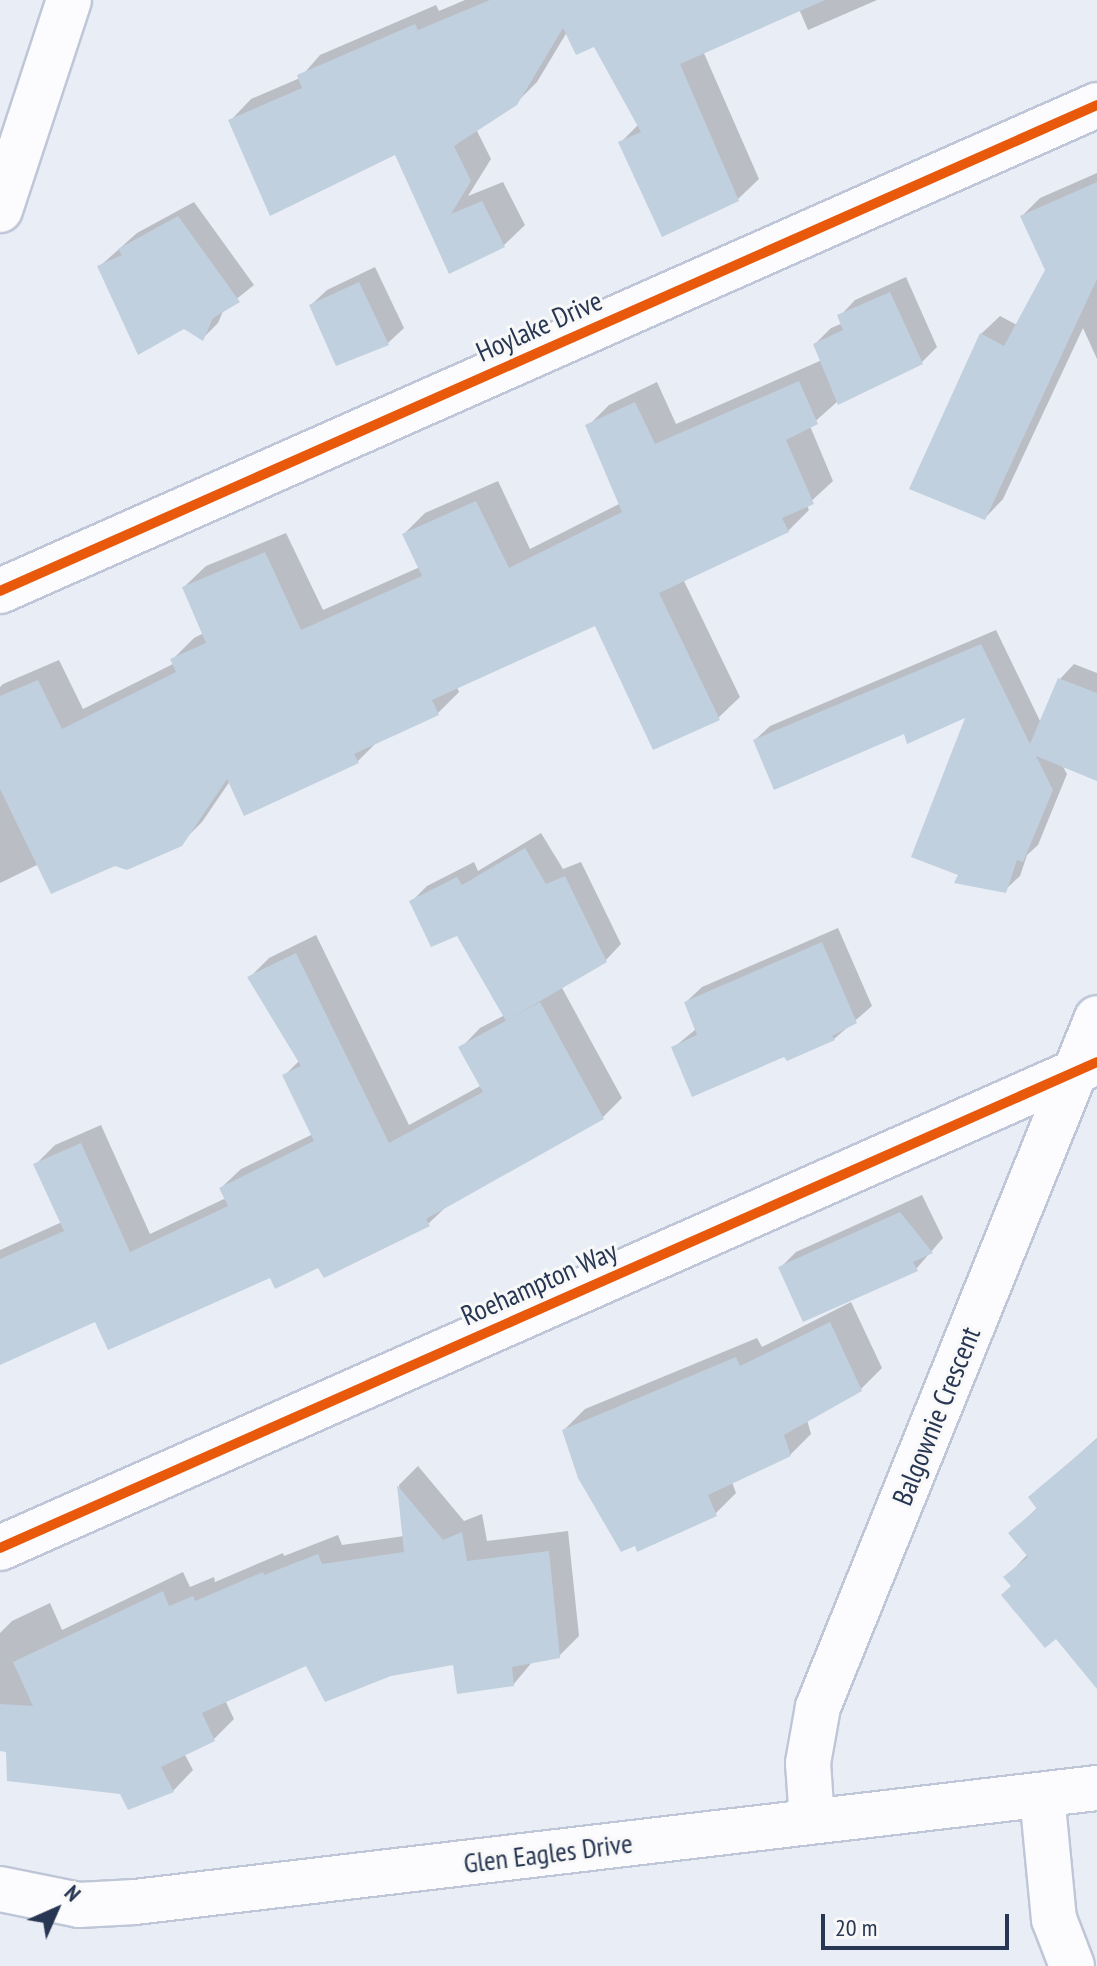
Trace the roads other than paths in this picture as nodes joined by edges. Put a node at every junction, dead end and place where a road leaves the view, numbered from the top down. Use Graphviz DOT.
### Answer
graph roads {
  1 [pos="69,0"];
  2 [pos="1097,105"];
  3 [pos="0,210"];
  4 [pos="0,591"];
  5 [pos="1097,1018"];
  6 [pos="1087,1066"];
  7 [pos="0,1548"];
  8 [pos="1097,1788"];
  9 [pos="1042,1795"];
  10 [pos="812,1821"];
  11 [pos="0,1889"];
  12 [pos="1072,1966"];
  1 -- 3 [label="street"];
  2 -- 4 [label="street, Hoylake Drive"];
  5 -- 6 [label="street, Balgownie Crescent"];
  6 -- 7 [label="street, Roehampton Way"];
  6 -- 10 [label="street, Balgownie Crescent"];
  8 -- 9 [label="street, Glen Eagles Drive"];
  9 -- 10 [label="street, Glen Eagles Drive"];
  9 -- 12 [label="street"];
  10 -- 11 [label="street, Glen Eagles Drive"];
}
